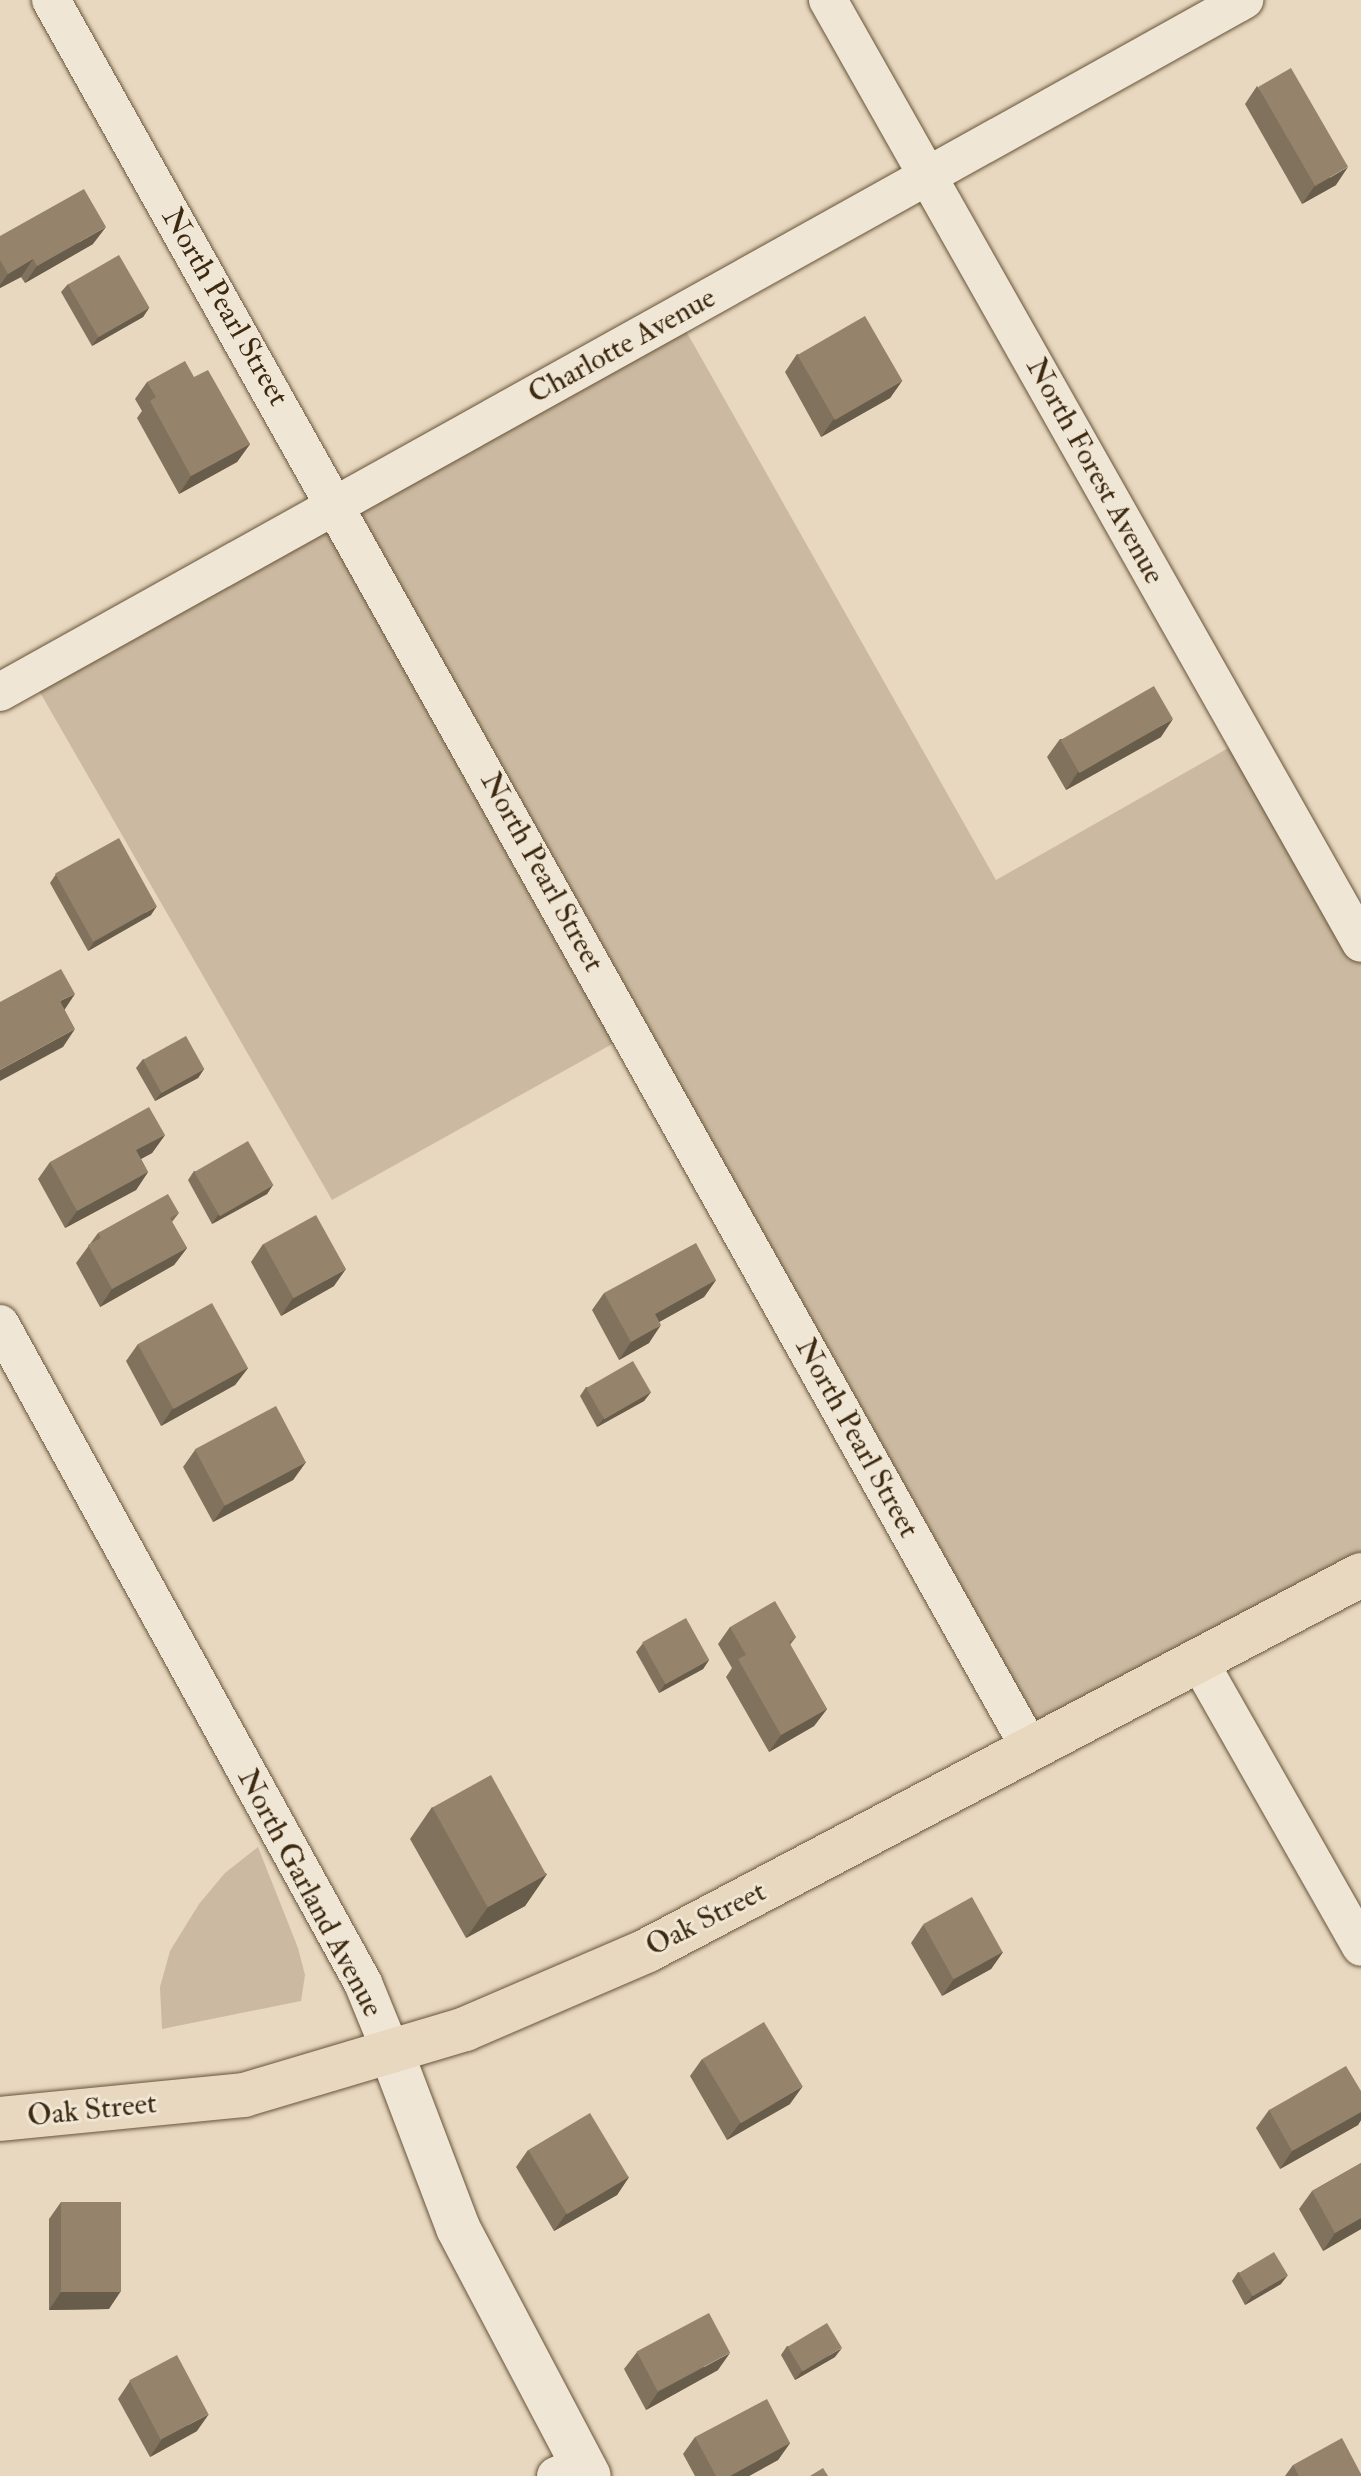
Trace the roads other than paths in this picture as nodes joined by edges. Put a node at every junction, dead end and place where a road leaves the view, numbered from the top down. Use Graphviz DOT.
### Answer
graph roads {
  1 [pos="51,0"];
  2 [pos="828,0"];
  3 [pos="1244,0"];
  4 [pos="928,176"];
  5 [pos="337,504"];
  6 [pos="0,692"];
  7 [pos="1361,943"];
  8 [pos="0,1324"];
  9 [pos="1361,1575"];
  10 [pos="1197,1658"];
  11 [pos="1029,1746"];
  12 [pos="1361,1947"];
  13 [pos="392,2054"];
  14 [pos="0,2119"];
  15 [pos="576,2472"];
  1 -- 5 [label="street, North Pearl Street"];
  2 -- 4 [label="street, North Forest Avenue"];
  3 -- 4 [label="street, Charlotte Avenue"];
  4 -- 5 [label="street, Charlotte Avenue"];
  4 -- 7 [label="street, North Forest Avenue"];
  5 -- 6 [label="street, Charlotte Avenue"];
  5 -- 11 [label="street, North Pearl Street"];
  8 -- 13 [label="street, North Garland Avenue"];
  9 -- 10 [label="highway, Oak Street"];
  10 -- 11 [label="highway, Oak Street"];
  10 -- 12 [label="street"];
  11 -- 13 [label="highway, Oak Street"];
  13 -- 14 [label="highway, Oak Street"];
  13 -- 15 [label="street, North Garland Avenue"];
}
